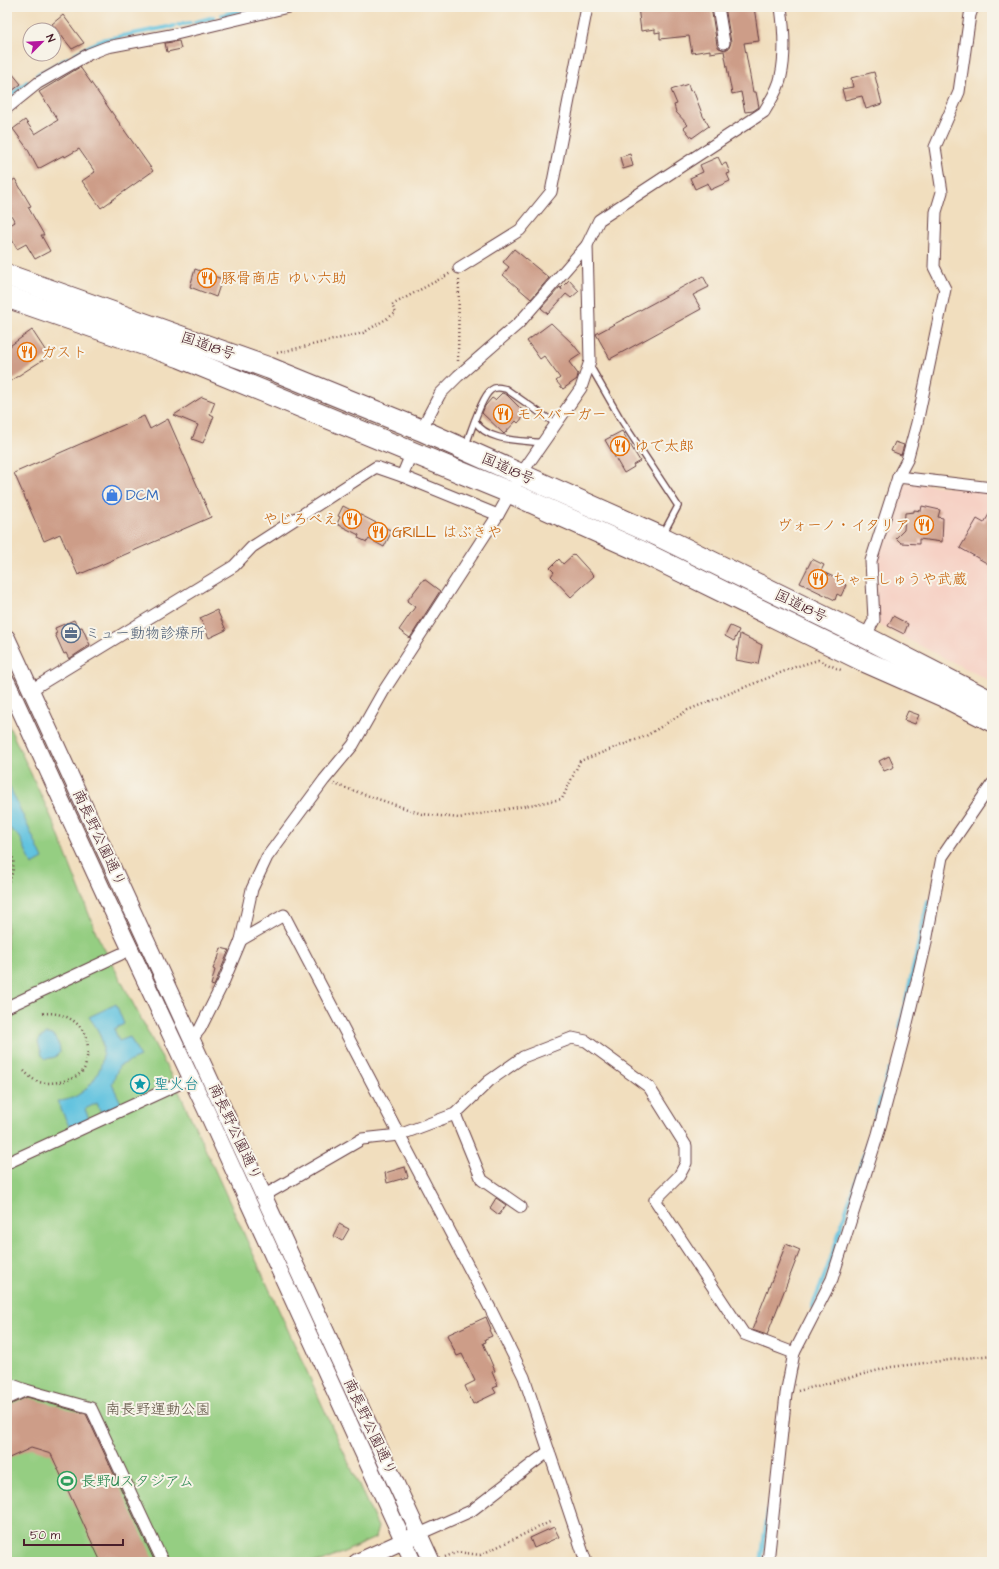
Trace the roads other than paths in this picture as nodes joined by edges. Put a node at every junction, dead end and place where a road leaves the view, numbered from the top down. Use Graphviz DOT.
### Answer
graph roads {
  1 [pos="288,7"];
  2 [pos="587,7"];
  3 [pos="718,7"];
  4 [pos="781,7"];
  5 [pos="973,7"];
  6 [pos="724,43"];
  7 [pos="7,108"];
  8 [pos="587,245"];
  9 [pos="459,268"];
  10 [pos="7,275"];
  11 [pos="7,297"];
  12 [pos="589,364"];
  13 [pos="475,420"];
  14 [pos="556,424"];
  15 [pos="421,430"];
  16 [pos="543,443"];
  17 [pos="464,449"];
  18 [pos="412,452"];
  19 [pos="521,474"];
  20 [pos="402,476"];
  21 [pos="898,477"];
  22 [pos="992,488"];
  23 [pos="511,493"];
  24 [pos="498,515"];
  25 [pos="661,537"];
  26 [pos="865,637"];
  27 [pos="7,638"];
  28 [pos="7,682"];
  29 [pos="31,690"];
  30 [pos="992,702"];
  31 [pos="992,721"];
  32 [pos="992,784"];
  33 [pos="241,940"];
  34 [pos="121,954"];
  35 [pos="7,1007"];
  36 [pos="192,1039"];
  37 [pos="181,1083"];
  38 [pos="455,1114"];
  39 [pos="399,1135"];
  40 [pos="7,1163"];
  41 [pos="265,1195"];
  42 [pos="521,1207"];
  43 [pos="794,1353"];
  44 [pos="7,1383"];
  45 [pos="26,1390"];
  46 [pos="7,1399"];
  47 [pos="549,1451"];
  48 [pos="419,1534"];
  49 [pos="404,1541"];
  50 [pos="436,1561"];
  51 [pos="163,1562"];
  52 [pos="357,1562"];
  53 [pos="413,1562"];
  54 [pos="586,1562"];
  55 [pos="768,1562"];
  1 -- 7 [label="street"];
  2 -- 9 [label="street"];
  3 -- 6 [label="street"];
  4 -- 8 [label="street"];
  5 -- 21 [label="street"];
  8 -- 12 [label="street"];
  8 -- 15 [label="street"];
  10 -- 15 [label="highway, 国道18号"];
  11 -- 18 [label="highway, 国道18号"];
  12 -- 14 [label="street"];
  12 -- 25 [label="lane"];
  13 -- 14 [label="lane"];
  13 -- 16 [label="lane"];
  13 -- 17 [label="lane"];
  14 -- 16 [label="street"];
  15 -- 17 [label="highway, 国道18号"];
  16 -- 19 [label="street"];
  17 -- 19 [label="highway, 国道18号"];
  18 -- 20 [label="street"];
  18 -- 23 [label="highway, 国道18号"];
  19 -- 23 [label="street"];
  19 -- 25 [label="highway, 国道18号"];
  20 -- 24 [label="street"];
  20 -- 29 [label="street"];
  21 -- 22 [label="street"];
  21 -- 26 [label="street"];
  23 -- 24 [label="street"];
  23 -- 31 [label="highway, 国道18号"];
  24 -- 33 [label="street"];
  25 -- 26 [label="highway, 国道18号"];
  26 -- 30 [label="highway, 国道18号"];
  27 -- 29 [label="street, 南長野公園通り"];
  28 -- 49 [label="street, 南長野公園通り"];
  29 -- 36 [label="street, 南長野公園通り"];
  32 -- 43 [label="street"];
  33 -- 36 [label="street"];
  33 -- 39 [label="street"];
  34 -- 35 [label="street"];
  36 -- 41 [label="street, 南長野公園通り"];
  37 -- 40 [label="street"];
  38 -- 39 [label="street"];
  38 -- 42 [label="street"];
  38 -- 43 [label="street"];
  39 -- 41 [label="street"];
  39 -- 47 [label="street"];
  41 -- 48 [label="street, 南長野公園通り"];
  43 -- 55 [label="street"];
  44 -- 45 [label="street"];
  45 -- 46 [label="street"];
  45 -- 51 [label="street"];
  47 -- 48 [label="street"];
  47 -- 54 [label="street"];
  48 -- 49 [label="street"];
  48 -- 50 [label="street, 南長野公園通り"];
  49 -- 52 [label="street"];
  49 -- 53 [label="street, 南長野公園通り"];
}
